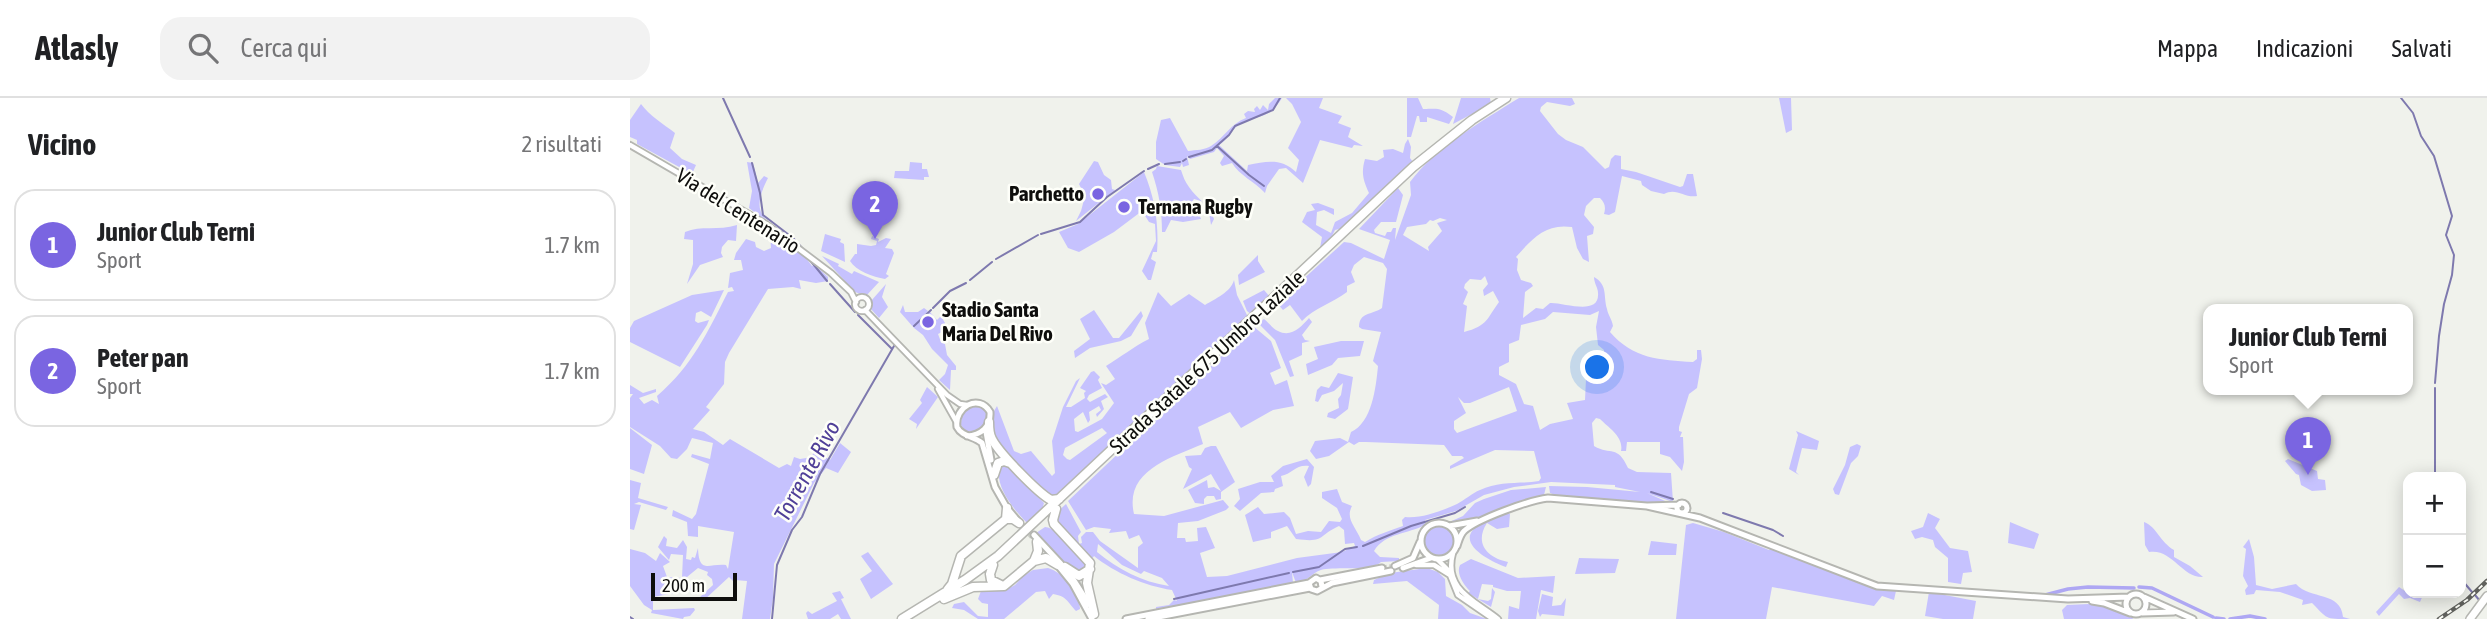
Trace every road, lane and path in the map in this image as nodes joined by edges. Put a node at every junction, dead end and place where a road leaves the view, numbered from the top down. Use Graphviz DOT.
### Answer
graph roads {
  1 [pos="1506,98"];
  2 [pos="1514,98"];
  3 [pos="630,145"];
  4 [pos="858,300"];
  5 [pos="867,308"];
  6 [pos="932,379"];
  7 [pos="975,402"];
  8 [pos="967,405"];
  9 [pos="956,421"];
  10 [pos="987,425"];
  11 [pos="964,434"];
  12 [pos="1013,465"];
  13 [pos="995,475"];
  14 [pos="1043,495"];
  15 [pos="1065,497"];
  16 [pos="1679,505"];
  17 [pos="1647,506"];
  18 [pos="1687,507"];
  19 [pos="1007,508"];
  20 [pos="1056,509"];
  21 [pos="1681,513"];
  22 [pos="1043,515"];
  23 [pos="1490,517"];
  24 [pos="1700,518"];
  25 [pos="1006,519"];
  26 [pos="1039,525"];
  27 [pos="1023,526"];
  28 [pos="1449,526"];
  29 [pos="1058,528"];
  30 [pos="1034,538"];
  31 [pos="1421,539"];
  32 [pos="1457,546"];
  33 [pos="1453,553"];
  34 [pos="961,556"];
  35 [pos="1431,558"];
  36 [pos="1438,560"];
  37 [pos="1034,561"];
  38 [pos="993,565"];
  39 [pos="1061,566"];
  40 [pos="1413,566"];
  41 [pos="1403,568"];
  42 [pos="1090,569"];
  43 [pos="1382,569"];
  44 [pos="977,572"];
  45 [pos="1450,576"];
  46 [pos="1321,583"];
  47 [pos="1309,585"];
  48 [pos="1004,586"];
  49 [pos="944,597"];
  50 [pos="2040,597"];
  51 [pos="2129,597"];
  52 [pos="2144,597"];
  53 [pos="2487,597"];
  54 [pos="2177,612"];
  55 [pos="2130,613"];
  56 [pos="2142,613"];
  57 [pos="1094,617"];
  58 [pos="902,619"];
  59 [pos="912,619"];
  60 [pos="1126,619"];
  61 [pos="1148,619"];
  62 [pos="1496,619"];
  63 [pos="2193,619"];
  64 [pos="2470,619"];
  1 -- 15 [label="highway, Strada Statale 675 Umbro-Laziale"];
  2 -- 15 [label="highway, Strada Statale 675 Umbro-Laziale"];
  3 -- 4 [label="street, Via del Centenario"];
  4 -- 5 [label="street"];
  4 -- 5 [label="street"];
  5 -- 6 [label="street"];
  6 -- 8 [label="street"];
  6 -- 9 [label="street"];
  7 -- 8 [label="main road"];
  7 -- 10 [label="main road"];
  7 -- 11 [label="main road"];
  8 -- 9 [label="main road"];
  9 -- 11 [label="main road"];
  10 -- 11 [label="main road"];
  10 -- 12 [label="highway"];
  10 -- 13 [label="main road"];
  11 -- 19 [label="main road"];
  12 -- 13 [label="highway"];
  12 -- 14 [label="highway"];
  13 -- 27 [label="main road"];
  14 -- 15 [label="highway"];
  14 -- 22 [label="highway"];
  15 -- 20 [label="highway, Strada Statale 675 Umbro-Laziale"];
  15 -- 22 [label="highway, Strada Statale 675 Umbro-Laziale"];
  16 -- 17 [label="main road"];
  16 -- 18 [label="main road"];
  16 -- 21 [label="main road"];
  17 -- 21 [label="main road"];
  17 -- 23 [label="main road"];
  18 -- 21 [label="main road"];
  18 -- 24 [label="main road"];
  19 -- 25 [label="highway"];
  19 -- 27 [label="main road"];
  20 -- 26 [label="highway, Strada Statale 675 Umbro-Laziale"];
  20 -- 29 [label="highway"];
  21 -- 24 [label="main road"];
  22 -- 44 [label="highway, Strada Statale 675 Umbro-Laziale"];
  23 -- 28 [label="main road"];
  23 -- 32 [label="main road"];
  24 -- 50 [label="main road"];
  25 -- 27 [label="highway"];
  25 -- 34 [label="highway"];
  26 -- 29 [label="highway"];
  26 -- 38 [label="highway, Strada Statale 675 Umbro-Laziale"];
  28 -- 31 [label="main road"];
  28 -- 32 [label="main road"];
  29 -- 42 [label="highway"];
  30 -- 37 [label="highway"];
  30 -- 39 [label="main road"];
  31 -- 35 [label="main road"];
  31 -- 46 [label="main road"];
  32 -- 33 [label="main road"];
  33 -- 36 [label="main road"];
  33 -- 62 [label="street"];
  34 -- 44 [label="highway"];
  34 -- 49 [label="highway"];
  35 -- 36 [label="main road"];
  35 -- 40 [label="main road"];
  36 -- 45 [label="street"];
  37 -- 39 [label="highway"];
  37 -- 48 [label="highway"];
  38 -- 48 [label="highway"];
  38 -- 49 [label="highway, Strada Statale 675 Umbro-Laziale"];
  39 -- 42 [label="highway"];
  39 -- 57 [label="main road"];
  40 -- 41 [label="main road"];
  40 -- 45 [label="street"];
  42 -- 57 [label="highway"];
  43 -- 46 [label="main road"];
  44 -- 49 [label="highway, Strada Statale 675 Umbro-Laziale"];
  45 -- 62 [label="street"];
  46 -- 47 [label="main road"];
  46 -- 47 [label="main road"];
  47 -- 60 [label="main road"];
  47 -- 61 [label="main road"];
  48 -- 49 [label="highway"];
  49 -- 58 [label="highway, Strada Statale 675 Umbro-Laziale"];
  49 -- 59 [label="highway, Strada Statale 675 Umbro-Laziale"];
  50 -- 51 [label="main road"];
  50 -- 55 [label="main road"];
  51 -- 52 [label="main road"];
  51 -- 55 [label="main road"];
  52 -- 54 [label="main road"];
  52 -- 56 [label="main road"];
  53 -- 64 [label="main road"];
  54 -- 56 [label="main road"];
  54 -- 63 [label="main road"];
  55 -- 56 [label="main road"];
}
